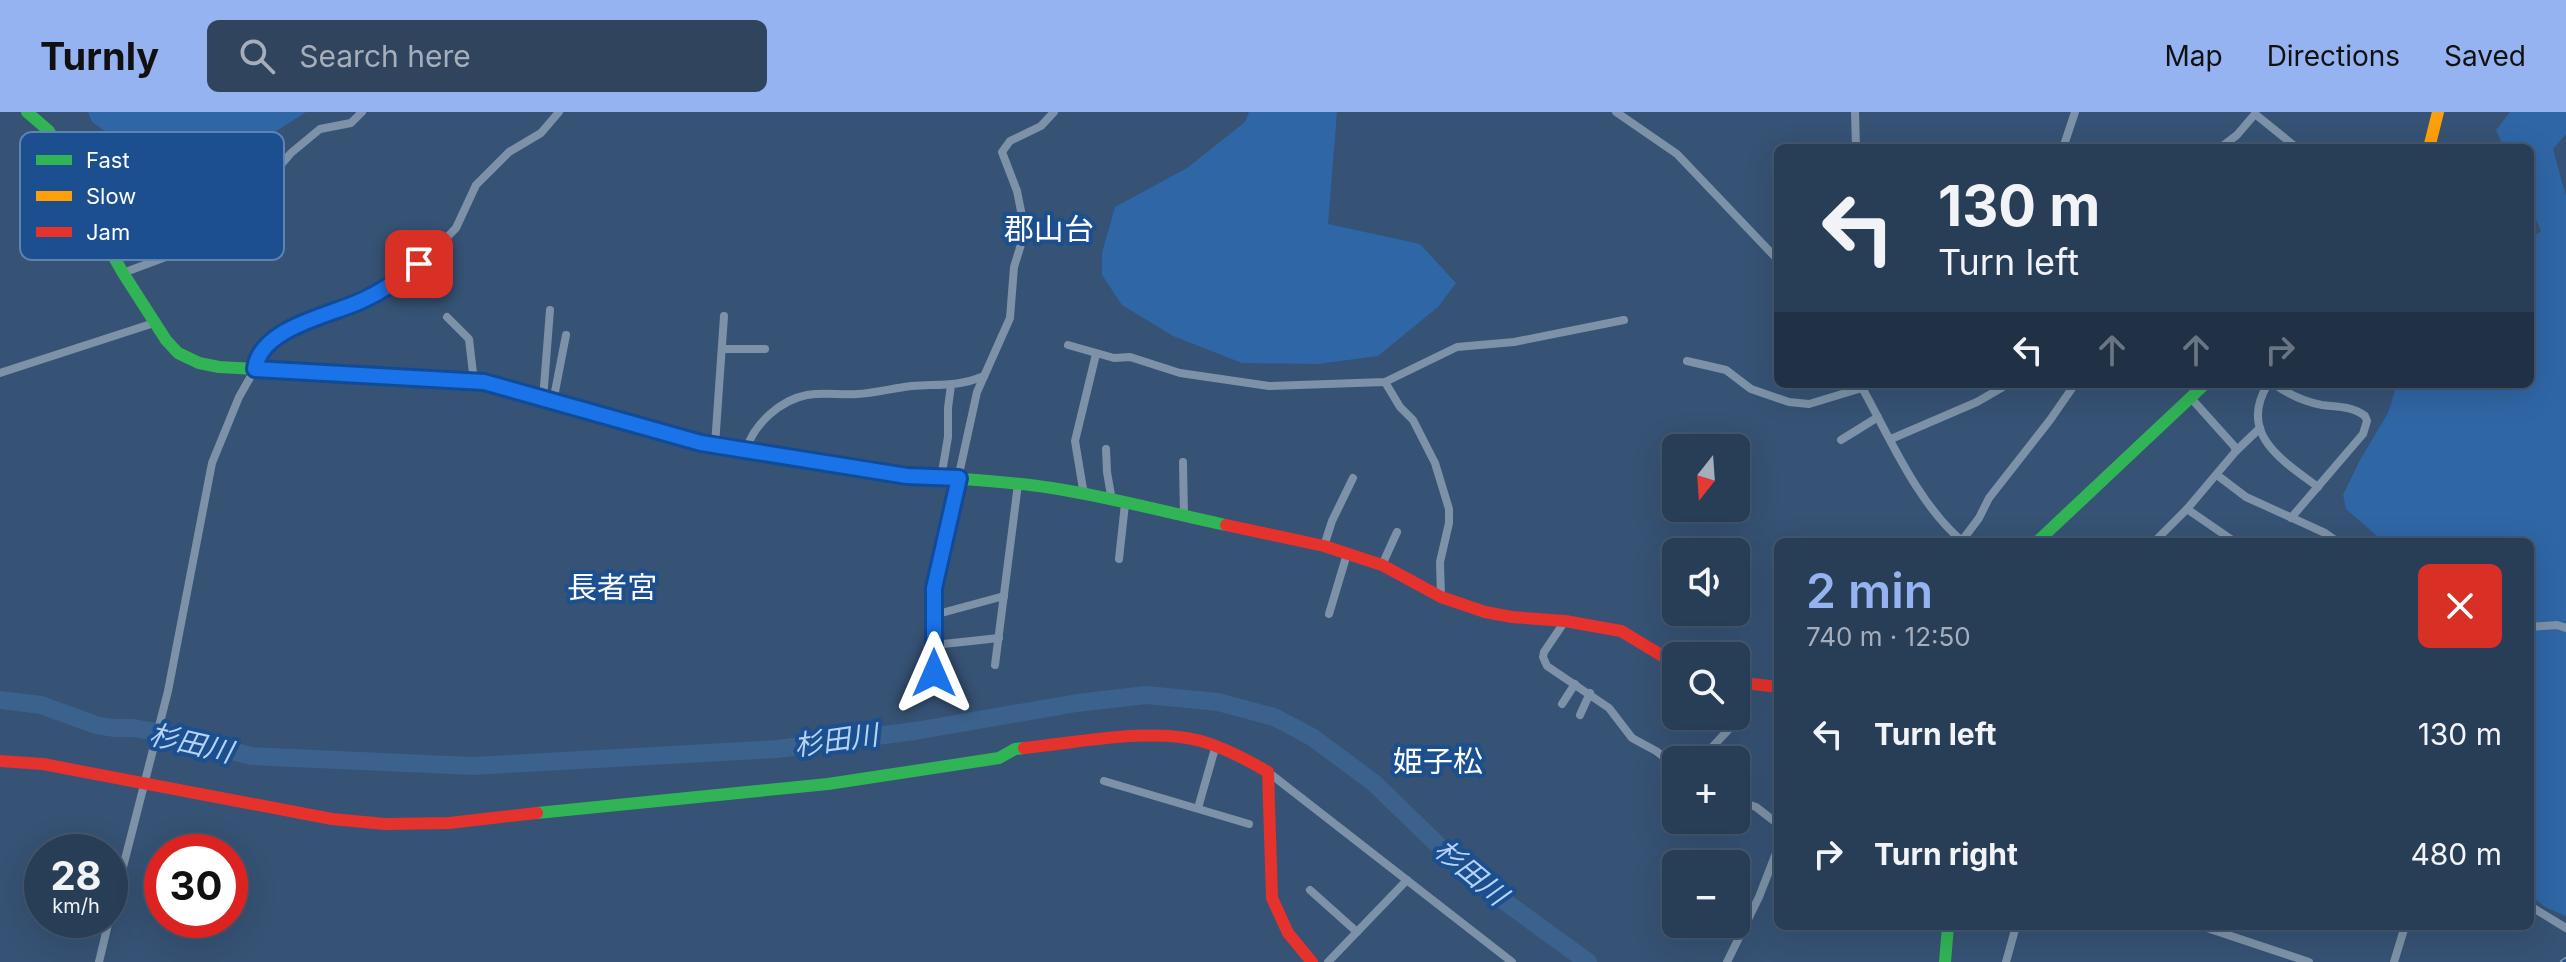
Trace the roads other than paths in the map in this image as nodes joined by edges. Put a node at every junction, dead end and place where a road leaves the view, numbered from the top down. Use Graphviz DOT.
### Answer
graph roads {
  1 [pos="27,112"];
  2 [pos="362,112"];
  3 [pos="559,112"];
  4 [pos="1054,112"];
  5 [pos="1616,112"];
  6 [pos="1855,112"];
  7 [pos="2075,112"];
  8 [pos="2438,112"];
  9 [pos="2254,113"];
  10 [pos="49,132"];
  11 [pos="1856,144"];
  12 [pos="2064,144"];
  13 [pos="2225,144"];
  14 [pos="2292,144"];
  15 [pos="2430,144"];
  16 [pos="284,161"];
  17 [pos="1774,256"];
  18 [pos="116,260"];
  19 [pos="158,260"];
  20 [pos="123,273"];
  21 [pos="550,310"];
  22 [pos="724,316"];
  23 [pos="447,317"];
  24 [pos="1624,320"];
  25 [pos="154,323"];
  26 [pos="566,335"];
  27 [pos="1068,345"];
  28 [pos="722,349"];
  29 [pos="765,349"];
  30 [pos="1096,354"];
  31 [pos="1687,361"];
  32 [pos="255,369"];
  33 [pos="0,373"];
  34 [pos="985,376"];
  35 [pos="474,382"];
  36 [pos="1385,382"];
  37 [pos="951,385"];
  38 [pos="1855,388"];
  39 [pos="1862,388"];
  40 [pos="2001,388"];
  41 [pos="2072,388"];
  42 [pos="2200,388"];
  43 [pos="2266,388"];
  44 [pos="2281,388"];
  45 [pos="2190,397"];
  46 [pos="548,400"];
  47 [pos="1878,417"];
  48 [pos="2260,428"];
  49 [pos="1891,439"];
  50 [pos="1841,440"];
  51 [pos="715,445"];
  52 [pos="1106,449"];
  53 [pos="746,450"];
  54 [pos="2236,451"];
  55 [pos="1183,462"];
  56 [pos="2217,475"];
  57 [pos="941,478"];
  58 [pos="959,478"];
  59 [pos="1353,478"];
  60 [pos="1018,484"];
  61 [pos="2318,487"];
  62 [pos="1084,495"];
  63 [pos="1112,501"];
  64 [pos="1125,504"];
  65 [pos="2187,509"];
  66 [pos="1184,518"];
  67 [pos="2291,518"];
  68 [pos="1397,532"];
  69 [pos="1957,538"];
  70 [pos="1965,538"];
  71 [pos="2041,538"];
  72 [pos="2158,538"];
  73 [pos="2229,538"];
  74 [pos="2330,538"];
  75 [pos="1324,546"];
  76 [pos="1347,554"];
  77 [pos="1119,559"];
  78 [pos="1382,565"];
  79 [pos="1004,596"];
  80 [pos="1441,597"];
  81 [pos="1329,614"];
  82 [pos="934,615"];
  83 [pos="1565,621"];
  84 [pos="2534,627"];
  85 [pos="2566,628"];
  86 [pos="999,638"];
  87 [pos="934,645"];
  88 [pos="1662,656"];
  89 [pos="995,665"];
  90 [pos="934,673"];
  91 [pos="1575,684"];
  92 [pos="1750,684"];
  93 [pos="1774,687"];
  94 [pos="1590,693"];
  95 [pos="1562,704"];
  96 [pos="1580,715"];
  97 [pos="1728,730"];
  98 [pos="1216,745"];
  99 [pos="1713,746"];
  100 [pos="1662,756"];
  101 [pos="0,761"];
  102 [pos="1268,772"];
  103 [pos="146,779"];
  104 [pos="1104,781"];
  105 [pos="1750,805"];
  106 [pos="1198,808"];
  107 [pos="1774,821"];
  108 [pos="1249,824"];
  109 [pos="128,849"];
  110 [pos="1774,858"];
  111 [pos="1407,880"];
  112 [pos="1310,890"];
  113 [pos="2534,908"];
  114 [pos="2566,928"];
  115 [pos="1948,930"];
  116 [pos="2015,930"];
  117 [pos="2213,930"];
  118 [pos="2404,930"];
  119 [pos="1357,932"];
  120 [pos="105,938"];
  121 [pos="99,962"];
  122 [pos="1312,962"];
  123 [pos="1328,962"];
  124 [pos="1512,962"];
  125 [pos="1727,962"];
  126 [pos="1945,962"];
  127 [pos="2006,962"];
  128 [pos="2309,962"];
  129 [pos="2394,962"];
  1 -- 10 [label="street"];
  2 -- 16 [label="street"];
  3 -- 32 [label="street"];
  4 -- 34 [label="street"];
  5 -- 17 [label="street"];
  6 -- 11 [label="street"];
  7 -- 12 [label="street"];
  8 -- 15 [label="street"];
  9 -- 13 [label="street"];
  9 -- 14 [label="street"];
  18 -- 20 [label="street"];
  19 -- 20 [label="street"];
  20 -- 25 [label="street"];
  21 -- 46 [label="street"];
  22 -- 28 [label="street"];
  23 -- 35 [label="street"];
  24 -- 36 [label="street"];
  25 -- 32 [label="street"];
  25 -- 33 [label="street"];
  26 -- 46 [label="street"];
  27 -- 30 [label="street"];
  28 -- 29 [label="street"];
  28 -- 51 [label="street"];
  30 -- 36 [label="street"];
  30 -- 62 [label="street"];
  31 -- 38 [label="street"];
  32 -- 35 [label="street"];
  32 -- 103 [label="street"];
  34 -- 37 [label="street"];
  34 -- 58 [label="street"];
  35 -- 46 [label="street"];
  36 -- 80 [label="street"];
  37 -- 53 [label="street"];
  37 -- 57 [label="street"];
  39 -- 47 [label="street"];
  40 -- 49 [label="street"];
  41 -- 70 [label="street"];
  42 -- 45 [label="street"];
  43 -- 48 [label="street"];
  44 -- 61 [label="street"];
  45 -- 54 [label="street"];
  45 -- 71 [label="street"];
  46 -- 51 [label="street"];
  47 -- 49 [label="street"];
  47 -- 50 [label="street"];
  48 -- 54 [label="street"];
  48 -- 61 [label="street"];
  49 -- 69 [label="street"];
  51 -- 53 [label="street"];
  52 -- 63 [label="street"];
  53 -- 57 [label="street"];
  54 -- 56 [label="street"];
  55 -- 66 [label="street"];
  56 -- 65 [label="street"];
  56 -- 67 [label="street"];
  57 -- 58 [label="street"];
  58 -- 60 [label="street"];
  58 -- 82 [label="street"];
  59 -- 75 [label="street"];
  60 -- 62 [label="street"];
  60 -- 79 [label="street"];
  61 -- 67 [label="street"];
  62 -- 63 [label="street"];
  63 -- 64 [label="street"];
  64 -- 66 [label="street"];
  64 -- 77 [label="street"];
  65 -- 72 [label="street"];
  65 -- 73 [label="street"];
  66 -- 75 [label="street"];
  67 -- 74 [label="street"];
  68 -- 78 [label="street"];
  75 -- 76 [label="street"];
  76 -- 78 [label="street"];
  76 -- 81 [label="street"];
  78 -- 80 [label="street"];
  79 -- 82 [label="street"];
  79 -- 86 [label="street"];
  80 -- 83 [label="street"];
  82 -- 87 [label="street"];
  83 -- 88 [label="street"];
  83 -- 91 [label="street"];
  84 -- 85 [label="street"];
  86 -- 87 [label="street"];
  86 -- 89 [label="street"];
  87 -- 90 [label="street"];
  91 -- 94 [label="street"];
  91 -- 95 [label="street"];
  92 -- 93 [label="street"];
  94 -- 96 [label="street"];
  94 -- 100 [label="street"];
  97 -- 99 [label="street"];
  98 -- 102 [label="street"];
  98 -- 103 [label="street"];
  98 -- 106 [label="street"];
  101 -- 103 [label="street"];
  102 -- 111 [label="street"];
  102 -- 122 [label="street"];
  103 -- 109 [label="street"];
  104 -- 106 [label="street"];
  105 -- 107 [label="street"];
  106 -- 108 [label="street"];
  110 -- 125 [label="street"];
  111 -- 119 [label="street"];
  111 -- 124 [label="street"];
  112 -- 119 [label="street"];
  113 -- 114 [label="street"];
  115 -- 126 [label="street"];
  116 -- 127 [label="street"];
  117 -- 128 [label="street"];
  118 -- 129 [label="street"];
  119 -- 123 [label="street"];
  120 -- 121 [label="street"];
}
